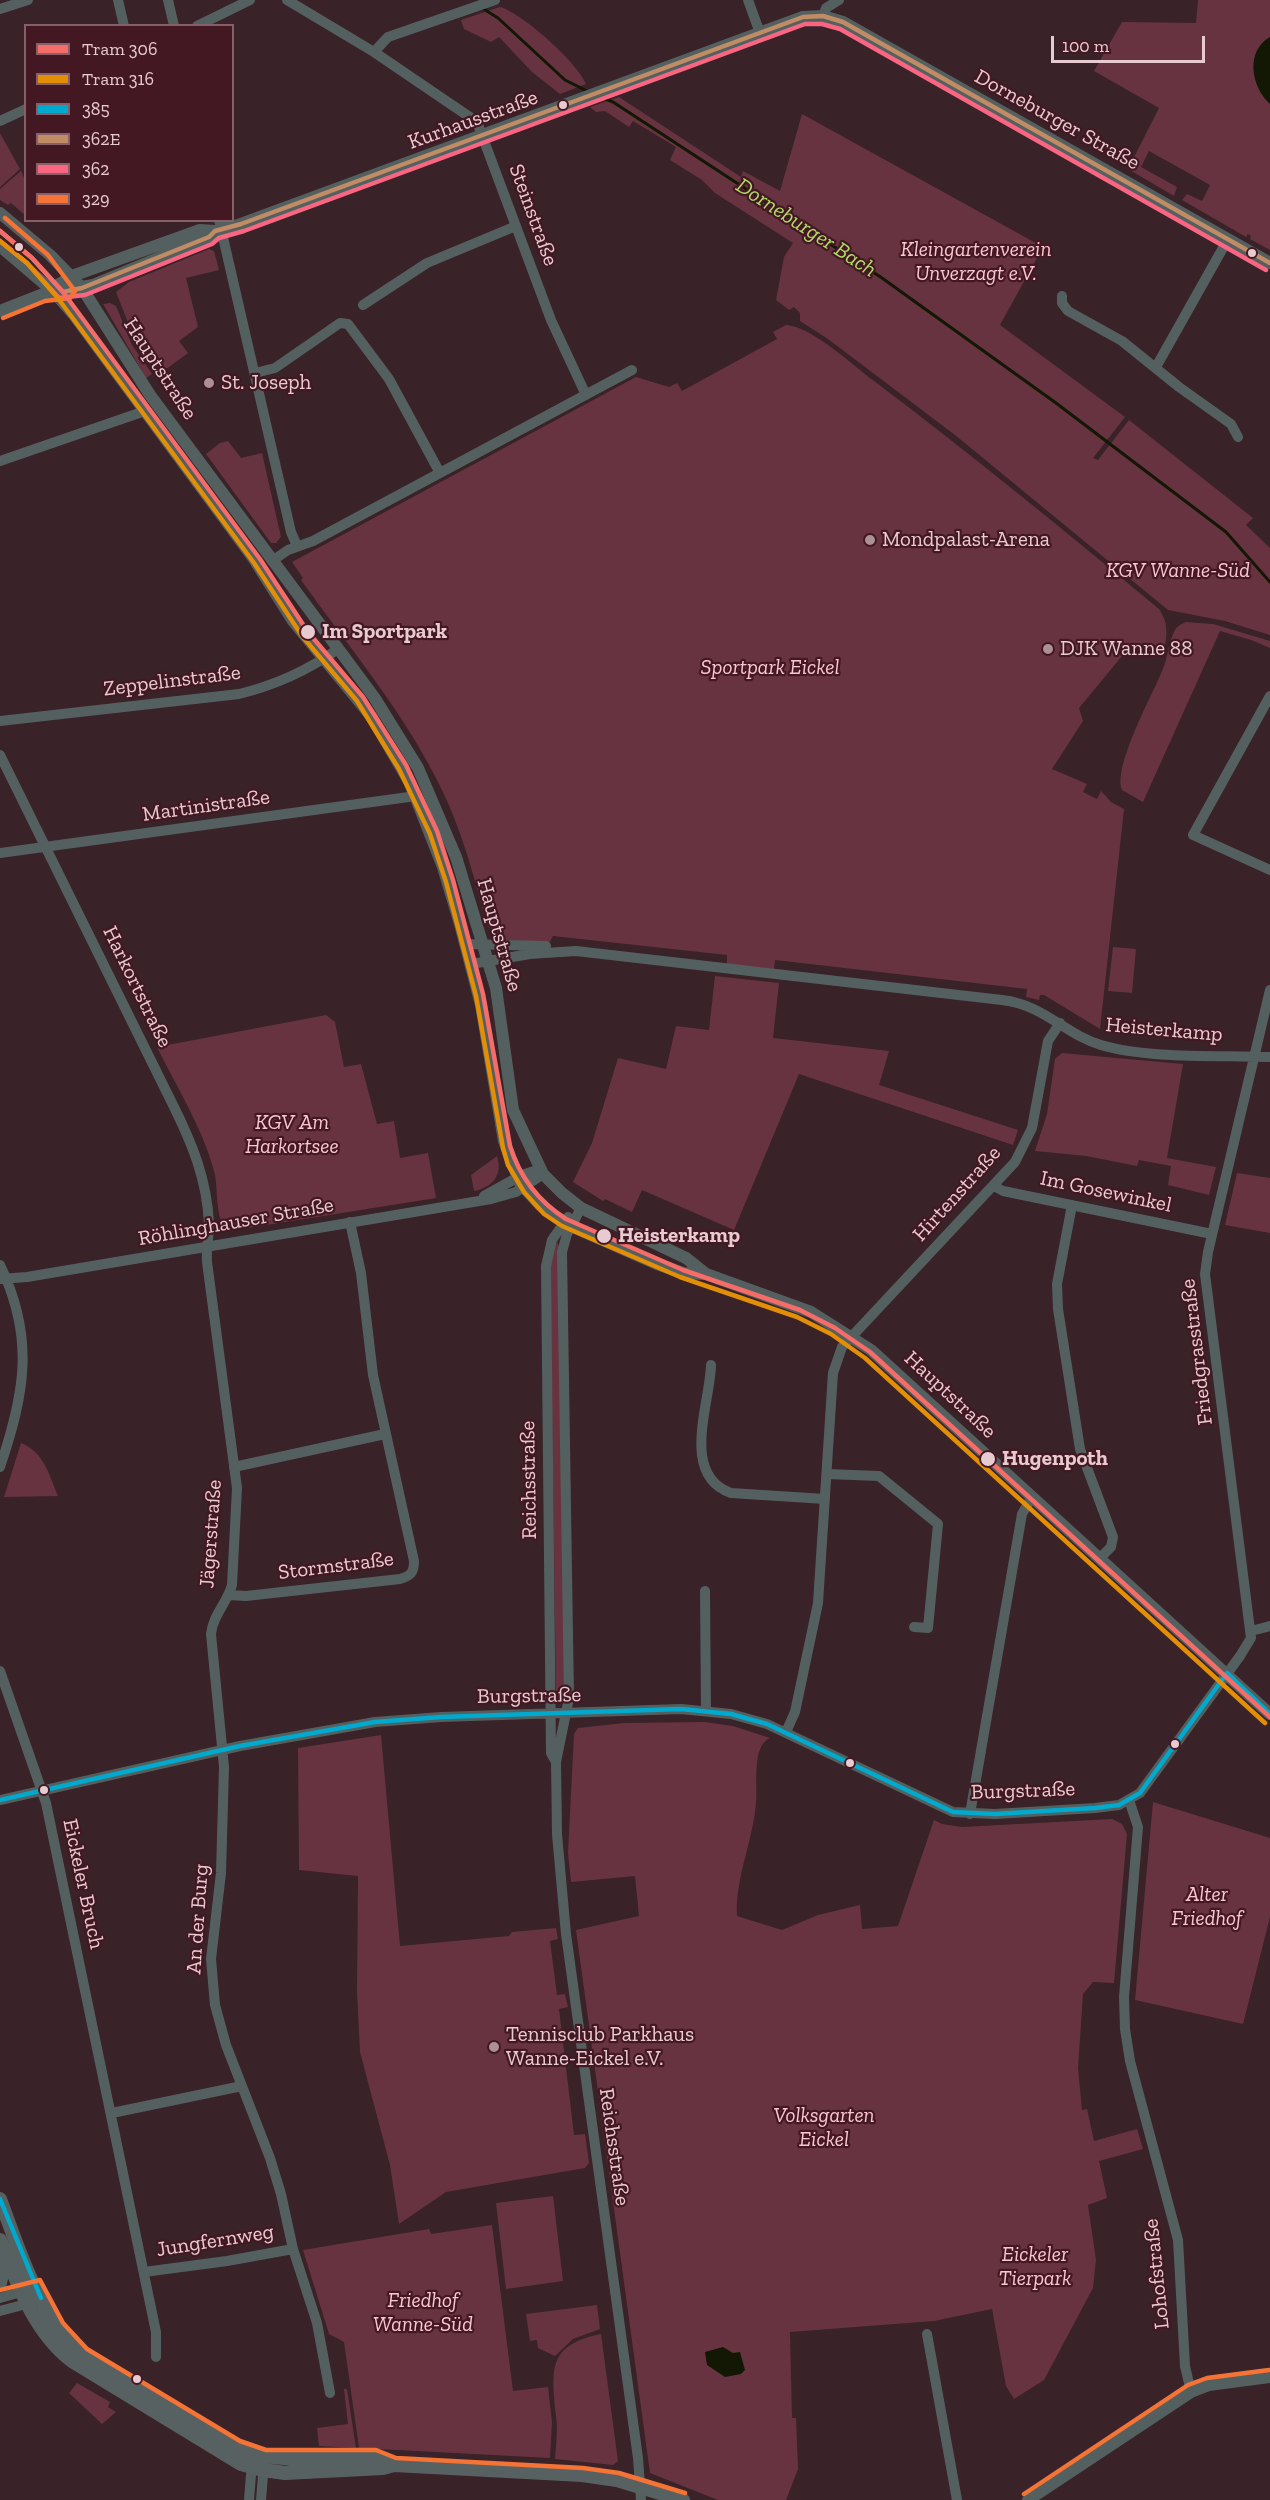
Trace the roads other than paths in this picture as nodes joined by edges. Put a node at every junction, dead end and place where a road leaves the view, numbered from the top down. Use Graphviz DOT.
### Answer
graph roads {
  1 [pos="28,0"];
  2 [pos="118,0"];
  3 [pos="168,0"];
  4 [pos="250,0"];
  5 [pos="287,0"];
  6 [pos="494,0"];
  7 [pos="748,0"];
  8 [pos="839,0"];
  9 [pos="0,9"];
  10 [pos="823,16"];
  11 [pos="124,24"];
  12 [pos="174,24"];
  13 [pos="201,24"];
  14 [pos="760,33"];
  15 [pos="374,52"];
  16 [pos="24,110"];
  17 [pos="0,121"];
  18 [pos="484,137"];
  19 [pos="0,213"];
  20 [pos="234,222"];
  21 [pos="234,222"];
  22 [pos="516,226"];
  23 [pos="219,227"];
  24 [pos="1228,239"];
  25 [pos="0,246"];
  26 [pos="1270,262"];
  27 [pos="72,276"];
  28 [pos="82,288"];
  29 [pos="49,292"];
  30 [pos="1062,296"];
  31 [pos="363,305"];
  32 [pos="0,311"];
  33 [pos="1156,367"];
  34 [pos="632,370"];
  35 [pos="255,373"];
  36 [pos="586,395"];
  37 [pos="145,411"];
  38 [pos="1238,437"];
  39 [pos="0,461"];
  40 [pos="440,473"];
  41 [pos="297,546"];
  42 [pos="273,561"];
  43 [pos="261,569"];
  44 [pos="338,649"];
  45 [pos="324,659"];
  46 [pos="1270,696"];
  47 [pos="0,721"];
  48 [pos="0,755"];
  49 [pos="416,796"];
  50 [pos="45,846"];
  51 [pos="0,853"];
  52 [pos="1270,870"];
  53 [pos="466,944"];
  54 [pos="483,944"];
  55 [pos="564,950"];
  56 [pos="489,961"];
  57 [pos="471,964"];
  58 [pos="1270,990"];
  59 [pos="1060,1023"];
  60 [pos="1254,1056"];
  61 [pos="1270,1057"];
  62 [pos="541,1171"];
  63 [pos="520,1183"];
  64 [pos="994,1186"];
  65 [pos="1072,1205"];
  66 [pos="579,1206"];
  67 [pos="350,1222"];
  68 [pos="567,1224"];
  69 [pos="1212,1233"];
  70 [pos="206,1245"];
  71 [pos="0,1265"];
  72 [pos="706,1274"];
  73 [pos="3,1278"];
  74 [pos="852,1336"];
  75 [pos="711,1365"];
  76 [pos="385,1434"];
  77 [pos="0,1467"];
  78 [pos="234,1467"];
  79 [pos="827,1474"];
  80 [pos="1032,1497"];
  81 [pos="825,1499"];
  82 [pos="1099,1559"];
  83 [pos="705,1591"];
  84 [pos="229,1595"];
  85 [pos="1270,1626"];
  86 [pos="914,1627"];
  87 [pos="1251,1631"];
  88 [pos="0,1671"];
  89 [pos="1227,1673"];
  90 [pos="706,1711"];
  91 [pos="551,1714"];
  92 [pos="565,1714"];
  93 [pos="1270,1714"];
  94 [pos="786,1732"];
  95 [pos="224,1750"];
  96 [pos="556,1762"];
  97 [pos="41,1792"];
  98 [pos="0,1800"];
  99 [pos="1129,1800"];
  100 [pos="970,1814"];
  101 [pos="242,2086"];
  102 [pos="112,2113"];
  103 [pos="0,2199"];
  104 [pos="0,2240"];
  105 [pos="293,2249"];
  106 [pos="6,2256"];
  107 [pos="144,2272"];
  108 [pos="0,2283"];
  109 [pos="38,2293"];
  110 [pos="0,2298"];
  111 [pos="25,2299"];
  112 [pos="0,2311"];
  113 [pos="927,2334"];
  114 [pos="156,2356"];
  115 [pos="1270,2377"];
  116 [pos="1191,2392"];
  117 [pos="330,2393"];
  118 [pos="258,2463"];
  119 [pos="640,2486"];
  120 [pos="249,2500"];
  121 [pos="261,2500"];
  122 [pos="641,2500"];
  123 [pos="683,2500"];
  124 [pos="957,2500"];
  125 [pos="1028,2500"];
  1 -- 9 [label="street"];
  2 -- 11 [label="street"];
  3 -- 12 [label="street"];
  4 -- 13 [label="street"];
  5 -- 15 [label="street, Steinstraße"];
  6 -- 15 [label="street"];
  7 -- 14 [label="street"];
  8 -- 10 [label="street"];
  10 -- 14 [label="street, Kurhausstraße"];
  10 -- 24 [label="street, Dorneburger Straße"];
  14 -- 18 [label="street, Kurhausstraße"];
  15 -- 18 [label="street, Steinstraße"];
  16 -- 17 [label="street"];
  18 -- 20 [label="street, Kurhausstraße"];
  18 -- 22 [label="street, Steinstraße"];
  19 -- 27 [label="street, Hauptstraße"];
  21 -- 23 [label="street, Kurhausstraße"];
  22 -- 31 [label="street"];
  22 -- 36 [label="street, Steinstraße"];
  23 -- 27 [label="street, Kurhausstraße"];
  23 -- 28 [label="street, Kurhausstraße"];
  23 -- 35 [label="street"];
  24 -- 26 [label="street, Dorneburger Straße"];
  24 -- 33 [label="street"];
  25 -- 29 [label="street, Hauptstraße"];
  27 -- 28 [label="street, Hauptstraße"];
  27 -- 29 [label="street, Kurhausstraße"];
  28 -- 29 [label="street, Kurhausstraße"];
  28 -- 42 [label="street, Hauptstraße"];
  29 -- 32 [label="street, Kurhausstraße"];
  29 -- 37 [label="street, Hauptstraße"];
  30 -- 33 [label="street"];
  33 -- 38 [label="street"];
  34 -- 36 [label="street"];
  35 -- 40 [label="street"];
  35 -- 41 [label="street"];
  36 -- 40 [label="street"];
  37 -- 39 [label="street"];
  37 -- 43 [label="street, Hauptstraße"];
  40 -- 41 [label="street"];
  41 -- 42 [label="street"];
  42 -- 43 [label="street"];
  42 -- 44 [label="street, Hauptstraße"];
  43 -- 45 [label="street, Hauptstraße"];
  44 -- 45 [label="street, Zeppelinstraße"];
  44 -- 54 [label="street, Hauptstraße"];
  45 -- 47 [label="street, Zeppelinstraße"];
  45 -- 49 [label="street, Hauptstraße"];
  46 -- 52 [label="street"];
  48 -- 50 [label="street, Harkortstraße"];
  49 -- 50 [label="street, Martinistraße"];
  49 -- 53 [label="street, Hauptstraße"];
  50 -- 51 [label="street, Martinistraße"];
  50 -- 70 [label="street, Harkortstraße"];
  53 -- 54 [label="street, Heisterkamp"];
  53 -- 57 [label="street, Hauptstraße"];
  54 -- 55 [label="street, Heisterkamp"];
  54 -- 56 [label="street, Hauptstraße"];
  55 -- 56 [label="street, Heisterkamp"];
  55 -- 59 [label="street, Heisterkamp"];
  56 -- 57 [label="street, Heisterkamp"];
  56 -- 62 [label="street, Hauptstraße"];
  57 -- 63 [label="street, Hauptstraße"];
  58 -- 60 [label="street, Friedgrasstraße"];
  59 -- 60 [label="street, Heisterkamp"];
  59 -- 64 [label="street, Hirtenstraße"];
  60 -- 61 [label="street, Heisterkamp"];
  60 -- 69 [label="street, Friedgrasstraße"];
  62 -- 63 [label="street, Röhlinghauser Straße"];
  62 -- 66 [label="street, Hauptstraße"];
  63 -- 67 [label="street, Röhlinghauser Straße"];
  63 -- 68 [label="street, Hauptstraße"];
  64 -- 65 [label="street, Im Gosewinkel"];
  64 -- 74 [label="street, Hirtenstraße"];
  65 -- 69 [label="street, Im Gosewinkel"];
  65 -- 82 [label="street"];
  66 -- 68 [label="street, Reichsstraße"];
  66 -- 72 [label="street, Hauptstraße"];
  67 -- 70 [label="street, Röhlinghauser Straße"];
  67 -- 76 [label="street, Stormstraße"];
  68 -- 72 [label="street, Hauptstraße"];
  68 -- 91 [label="street, Reichsstraße"];
  68 -- 92 [label="street, Reichsstraße"];
  69 -- 87 [label="street, Friedgrasstraße"];
  70 -- 73 [label="street, Röhlinghauser Straße"];
  70 -- 78 [label="street, Jägerstraße"];
  71 -- 73 [label="street"];
  72 -- 74 [label="street, Hauptstraße"];
  73 -- 77 [label="street"];
  74 -- 79 [label="street, Hirtenstraße"];
  74 -- 80 [label="street, Hauptstraße"];
  75 -- 81 [label="street"];
  76 -- 78 [label="street"];
  76 -- 84 [label="street, Stormstraße"];
  78 -- 84 [label="street, Jägerstraße"];
  79 -- 81 [label="street, Hirtenstraße"];
  79 -- 86 [label="street"];
  80 -- 82 [label="street, Hauptstraße"];
  80 -- 100 [label="street"];
  81 -- 94 [label="street, Hirtenstraße"];
  82 -- 89 [label="street, Hauptstraße"];
  83 -- 90 [label="street"];
  84 -- 95 [label="street, Jägerstraße"];
  85 -- 87 [label="street"];
  87 -- 89 [label="street"];
  88 -- 97 [label="street, Eickeler Bruch"];
  89 -- 93 [label="street, Hauptstraße"];
  89 -- 99 [label="street, Burgstraße"];
  90 -- 92 [label="street, Burgstraße"];
  90 -- 94 [label="street, Burgstraße"];
  91 -- 92 [label="street, Burgstraße"];
  91 -- 95 [label="street, Burgstraße"];
  91 -- 96 [label="street, Reichsstraße"];
  92 -- 96 [label="street, Reichsstraße"];
  94 -- 100 [label="street, Burgstraße"];
  95 -- 97 [label="street, Burgstraße"];
  95 -- 101 [label="street, An der Burg"];
  96 -- 119 [label="street, Reichsstraße"];
  97 -- 98 [label="street, Burgstraße"];
  97 -- 102 [label="street, Eickeler Bruch"];
  99 -- 100 [label="street, Burgstraße"];
  99 -- 116 [label="street, Lohofstraße"];
  101 -- 102 [label="street"];
  101 -- 105 [label="street, An der Burg"];
  102 -- 107 [label="street, Eickeler Bruch"];
  103 -- 109 [label="main road"];
  104 -- 106 [label="main road"];
  105 -- 107 [label="street, Jungfernweg"];
  105 -- 117 [label="street, An der Burg"];
  106 -- 108 [label="main road"];
  106 -- 111 [label="main road"];
  107 -- 114 [label="street, Eickeler Bruch"];
  109 -- 111 [label="street"];
  109 -- 118 [label="main road"];
  110 -- 111 [label="street"];
  111 -- 112 [label="street"];
  111 -- 118 [label="main road"];
  113 -- 124 [label="street"];
  115 -- 116 [label="street"];
  116 -- 125 [label="street"];
  118 -- 119 [label="main road"];
  118 -- 120 [label="street"];
  118 -- 121 [label="street"];
  119 -- 122 [label="street, Reichsstraße"];
  119 -- 123 [label="main road"];
}
